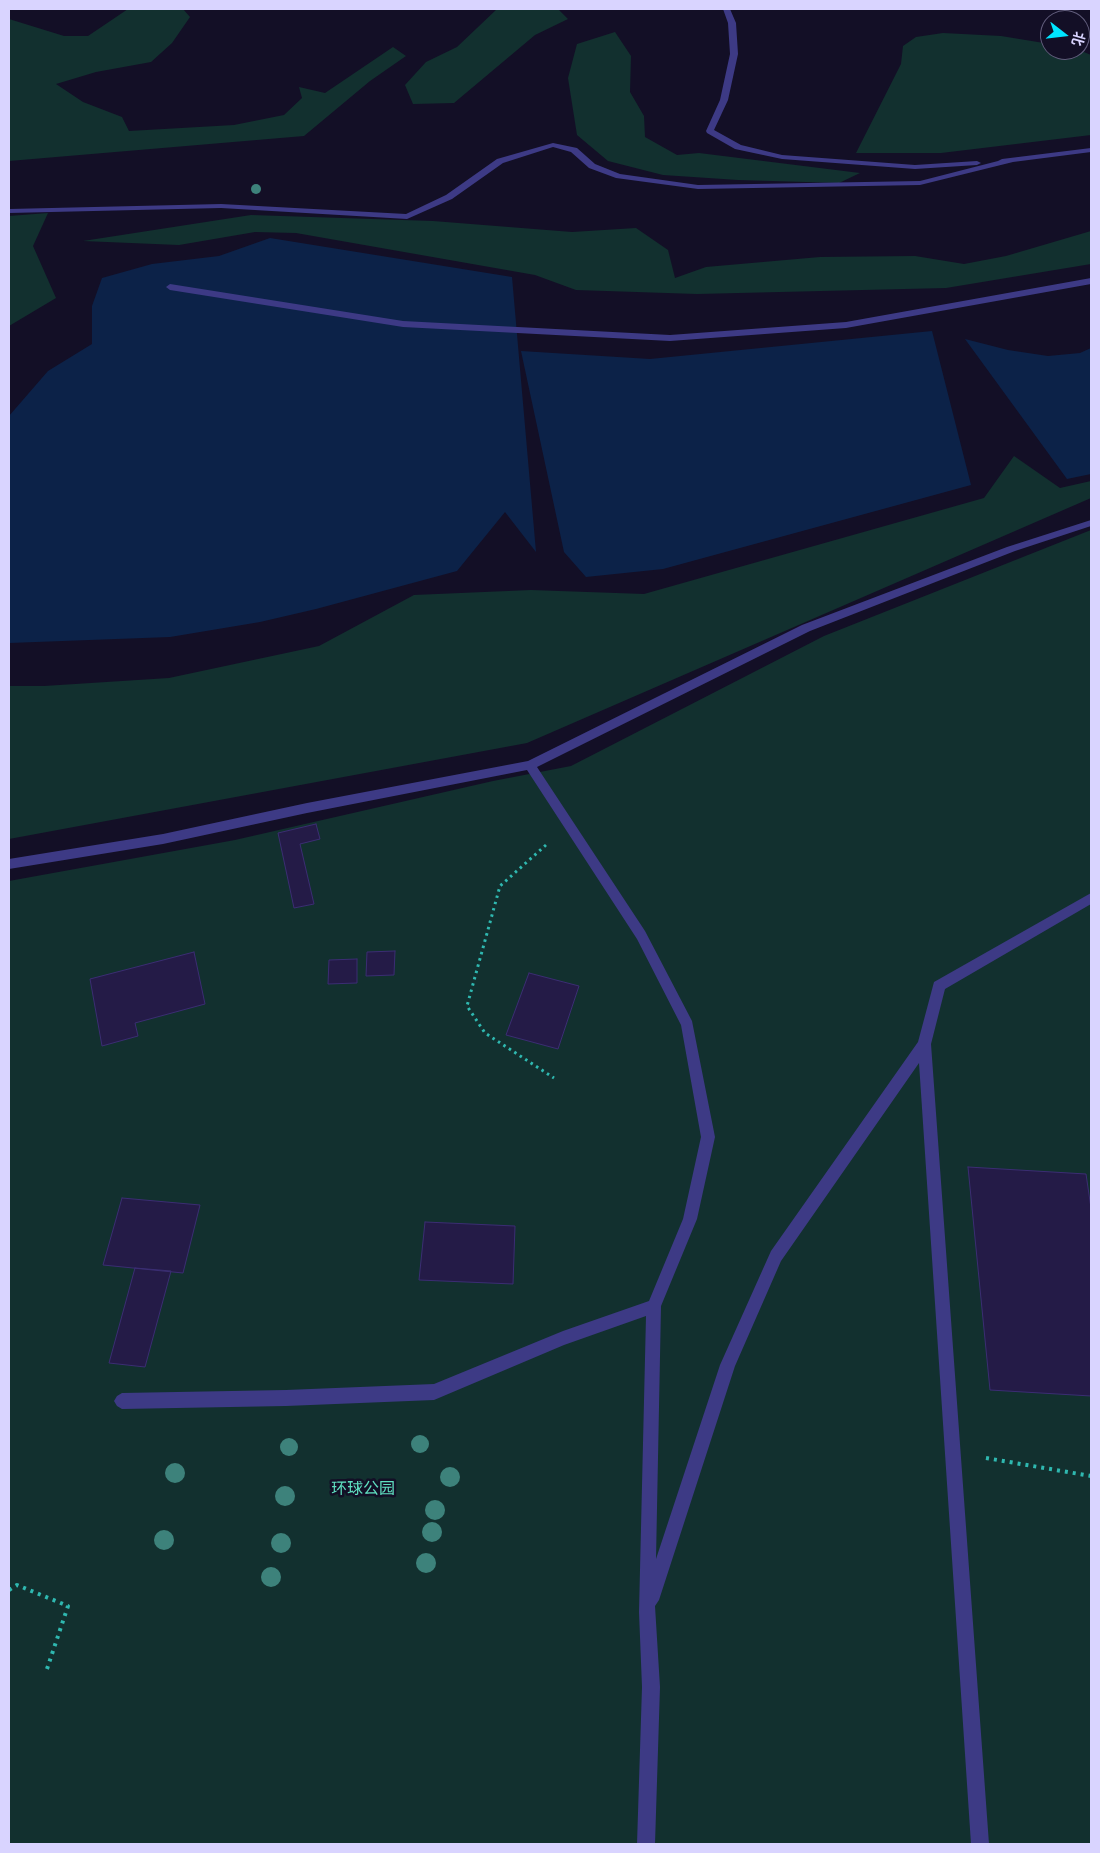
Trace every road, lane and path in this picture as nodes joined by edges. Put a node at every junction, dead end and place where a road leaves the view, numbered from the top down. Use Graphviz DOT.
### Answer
graph roads {
  1 [pos="728,9"];
  2 [pos="1091,150"];
  3 [pos="1010,160"];
  4 [pos="9,211"];
  5 [pos="1091,281"];
  6 [pos="170,287"];
  7 [pos="1091,523"];
  8 [pos="530,766"];
  9 [pos="568,824"];
  10 [pos="9,864"];
  11 [pos="1091,898"];
  12 [pos="924,1044"];
  13 [pos="554,1078"];
  14 [pos="654,1306"];
  15 [pos="122,1401"];
  16 [pos="954,1453"];
  17 [pos="1091,1476"];
  18 [pos="9,1590"];
  19 [pos="647,1612"];
  20 [pos="47,1669"];
  21 [pos="646,1844"];
  22 [pos="980,1844"];
  1 -- 3 [label="lane"];
  2 -- 3 [label="lane"];
  3 -- 4 [label="lane"];
  5 -- 6 [label="lane"];
  7 -- 8 [label="lane"];
  8 -- 9 [label="lane"];
  8 -- 10 [label="lane"];
  9 -- 13 [label="path"];
  9 -- 14 [label="lane"];
  11 -- 12 [label="lane"];
  12 -- 16 [label="lane"];
  12 -- 19 [label="lane"];
  14 -- 15 [label="lane"];
  14 -- 19 [label="lane"];
  16 -- 17 [label="path"];
  16 -- 22 [label="lane"];
  18 -- 20 [label="path"];
  19 -- 21 [label="lane"];
}
